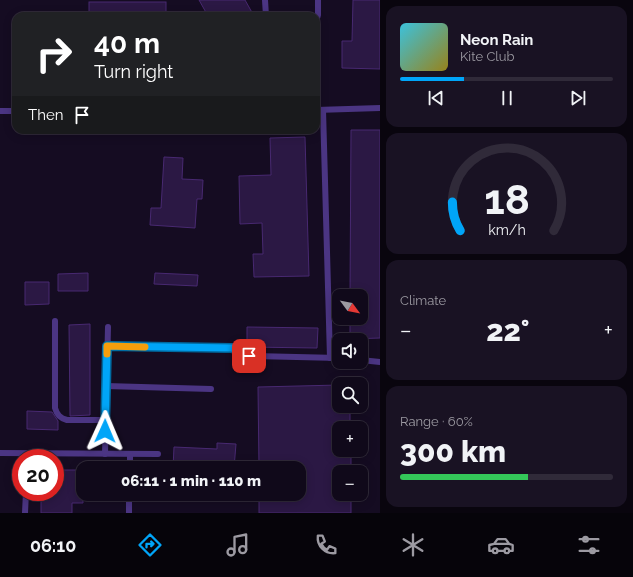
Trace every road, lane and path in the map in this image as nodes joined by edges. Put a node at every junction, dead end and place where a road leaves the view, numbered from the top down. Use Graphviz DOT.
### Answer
graph roads {
  1 [pos="265,0"];
  2 [pos="318,0"];
  3 [pos="266,12"];
  4 [pos="318,12"];
  5 [pos="380,108"];
  6 [pos="323,110"];
  7 [pos="0,111"];
  8 [pos="12,111"];
  9 [pos="55,321"];
  10 [pos="108,327"];
  11 [pos="107,346"];
  12 [pos="330,358"];
  13 [pos="368,361"];
  14 [pos="380,362"];
  15 [pos="106,386"];
  16 [pos="211,389"];
  17 [pos="105,420"];
  18 [pos="0,453"];
  19 [pos="12,454"];
  20 [pos="105,454"];
  21 [pos="130,454"];
  22 [pos="158,454"];
  23 [pos="64,455"];
  24 [pos="130,461"];
  25 [pos="26,501"];
  26 [pos="129,501"];
  27 [pos="25,513"];
  28 [pos="129,513"];
  1 -- 3 [label="lane"];
  2 -- 4 [label="lane"];
  5 -- 6 [label="lane"];
  6 -- 12 [label="lane"];
  7 -- 8 [label="lane"];
  9 -- 17 [label="lane"];
  10 -- 11 [label="lane"];
  11 -- 12 [label="lane"];
  11 -- 15 [label="lane"];
  13 -- 14 [label="lane"];
  15 -- 16 [label="lane"];
  15 -- 17 [label="lane"];
  17 -- 20 [label="lane"];
  18 -- 19 [label="lane"];
  20 -- 21 [label="lane"];
  20 -- 23 [label="lane"];
  21 -- 22 [label="lane"];
  21 -- 24 [label="lane"];
  25 -- 27 [label="lane"];
  26 -- 28 [label="lane"];
}
